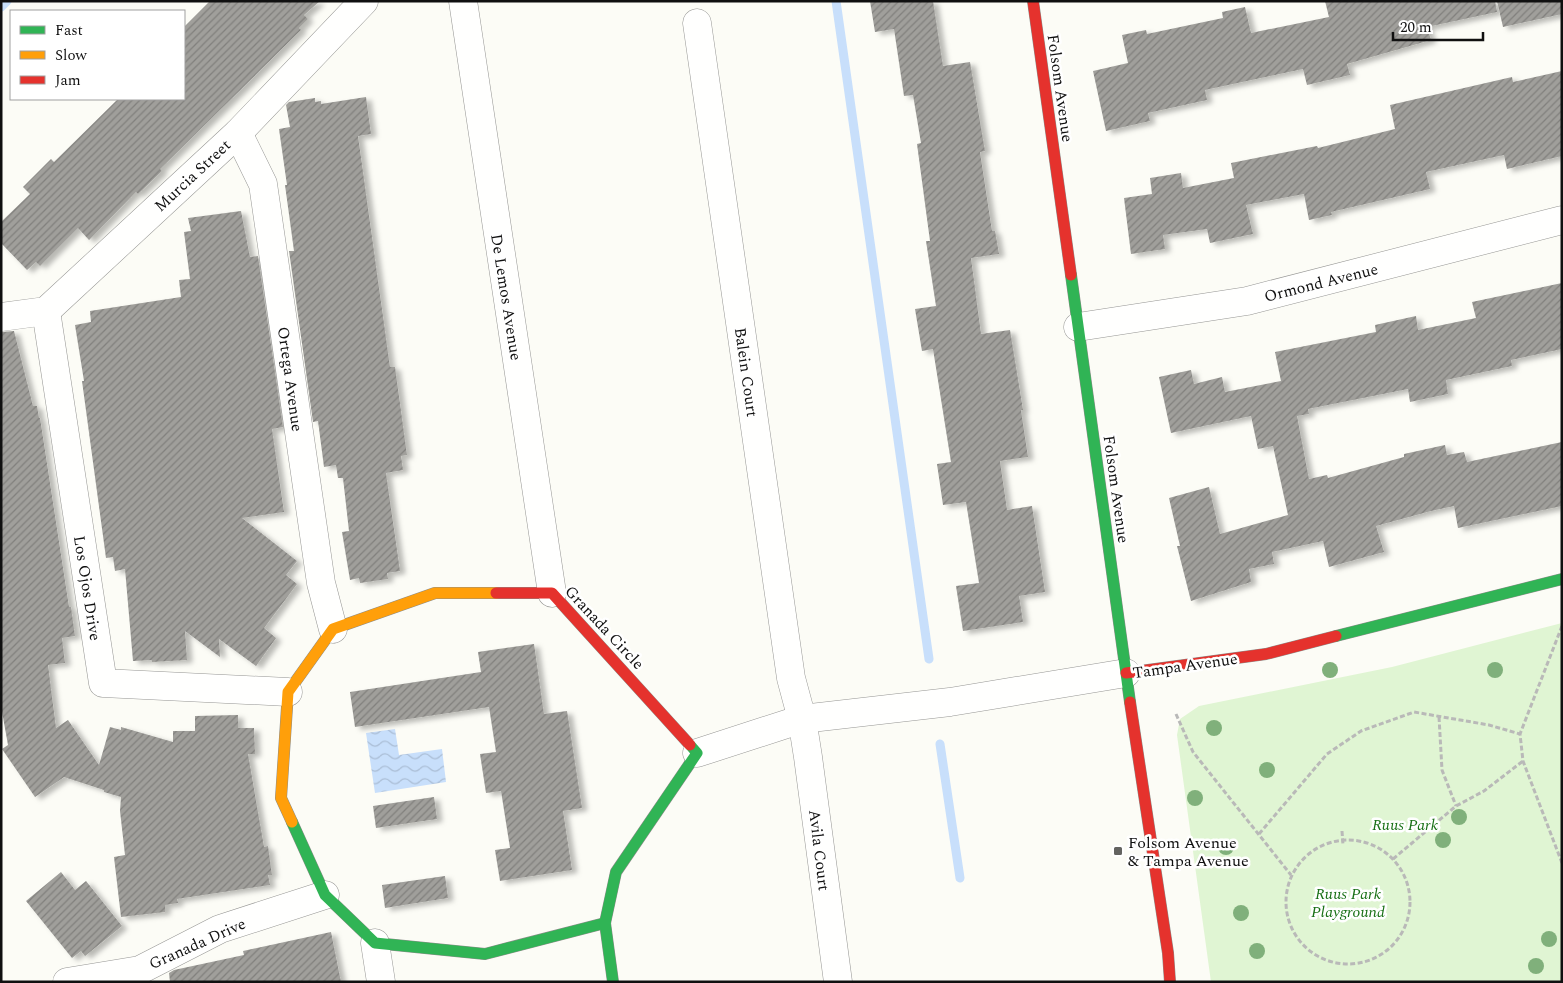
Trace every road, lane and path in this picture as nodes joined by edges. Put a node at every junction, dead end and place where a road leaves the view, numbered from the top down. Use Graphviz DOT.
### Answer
graph roads {
  1 [pos="364,1"];
  2 [pos="463,1"];
  3 [pos="1033,1"];
  4 [pos="697,23"];
  5 [pos="238,133"];
  6 [pos="1562,220"];
  7 [pos="46,311"];
  8 [pos="1,317"];
  9 [pos="1078,327"];
  10 [pos="1562,579"];
  11 [pos="552,593"];
  12 [pos="1562,626"];
  13 [pos="333,630"];
  14 [pos="1126,673"];
  15 [pos="288,692"];
  16 [pos="1176,714"];
  17 [pos="1439,717"];
  18 [pos="802,719"];
  19 [pos="1520,734"];
  20 [pos="697,753"];
  21 [pos="1523,761"];
  22 [pos="1456,806"];
  23 [pos="1342,831"];
  24 [pos="1259,834"];
  25 [pos="1342,840"];
  26 [pos="1343,845"];
  27 [pos="1393,859"];
  28 [pos="1562,862"];
  29 [pos="1291,875"];
  30 [pos="325,895"];
  31 [pos="605,923"];
  32 [pos="375,943"];
  33 [pos="141,976"];
  34 [pos="66,982"];
  35 [pos="381,982"];
  36 [pos="613,982"];
  37 [pos="838,982"];
  38 [pos="1170,982"];
  1 -- 5 [label="street, Murcia Street"];
  2 -- 11 [label="street, De Lemos Avenue"];
  3 -- 9 [label="street, Folsom Avenue"];
  4 -- 18 [label="street, Balein Court"];
  5 -- 7 [label="street, Murcia Street"];
  5 -- 13 [label="street, Ortega Avenue"];
  6 -- 9 [label="street, Ormond Avenue"];
  7 -- 8 [label="street"];
  7 -- 15 [label="street, Los Ojos Drive"];
  9 -- 14 [label="street, Folsom Avenue"];
  10 -- 14 [label="street, Tampa Avenue"];
  11 -- 13 [label="street, Granada Circle"];
  11 -- 20 [label="street, Granada Circle"];
  12 -- 19 [label="path"];
  13 -- 15 [label="street"];
  14 -- 18 [label="street, Tampa Avenue"];
  14 -- 38 [label="street, Folsom Avenue"];
  15 -- 30 [label="street"];
  16 -- 24 [label="path"];
  17 -- 19 [label="path"];
  17 -- 22 [label="path"];
  17 -- 24 [label="path"];
  18 -- 20 [label="street"];
  18 -- 37 [label="street, Avila Court"];
  19 -- 21 [label="path"];
  20 -- 31 [label="street"];
  21 -- 22 [label="path"];
  21 -- 28 [label="path"];
  22 -- 27 [label="path"];
  23 -- 25 [label="path"];
  24 -- 29 [label="path"];
  25 -- 26 [label="path"];
  25 -- 27 [label="path"];
  25 -- 29 [label="path"];
  27 -- 29 [label="path"];
  30 -- 32 [label="street"];
  30 -- 33 [label="street, Granada Drive"];
  31 -- 32 [label="street"];
  31 -- 36 [label="street"];
  32 -- 35 [label="street"];
  33 -- 34 [label="street, Granada Drive"];
}
